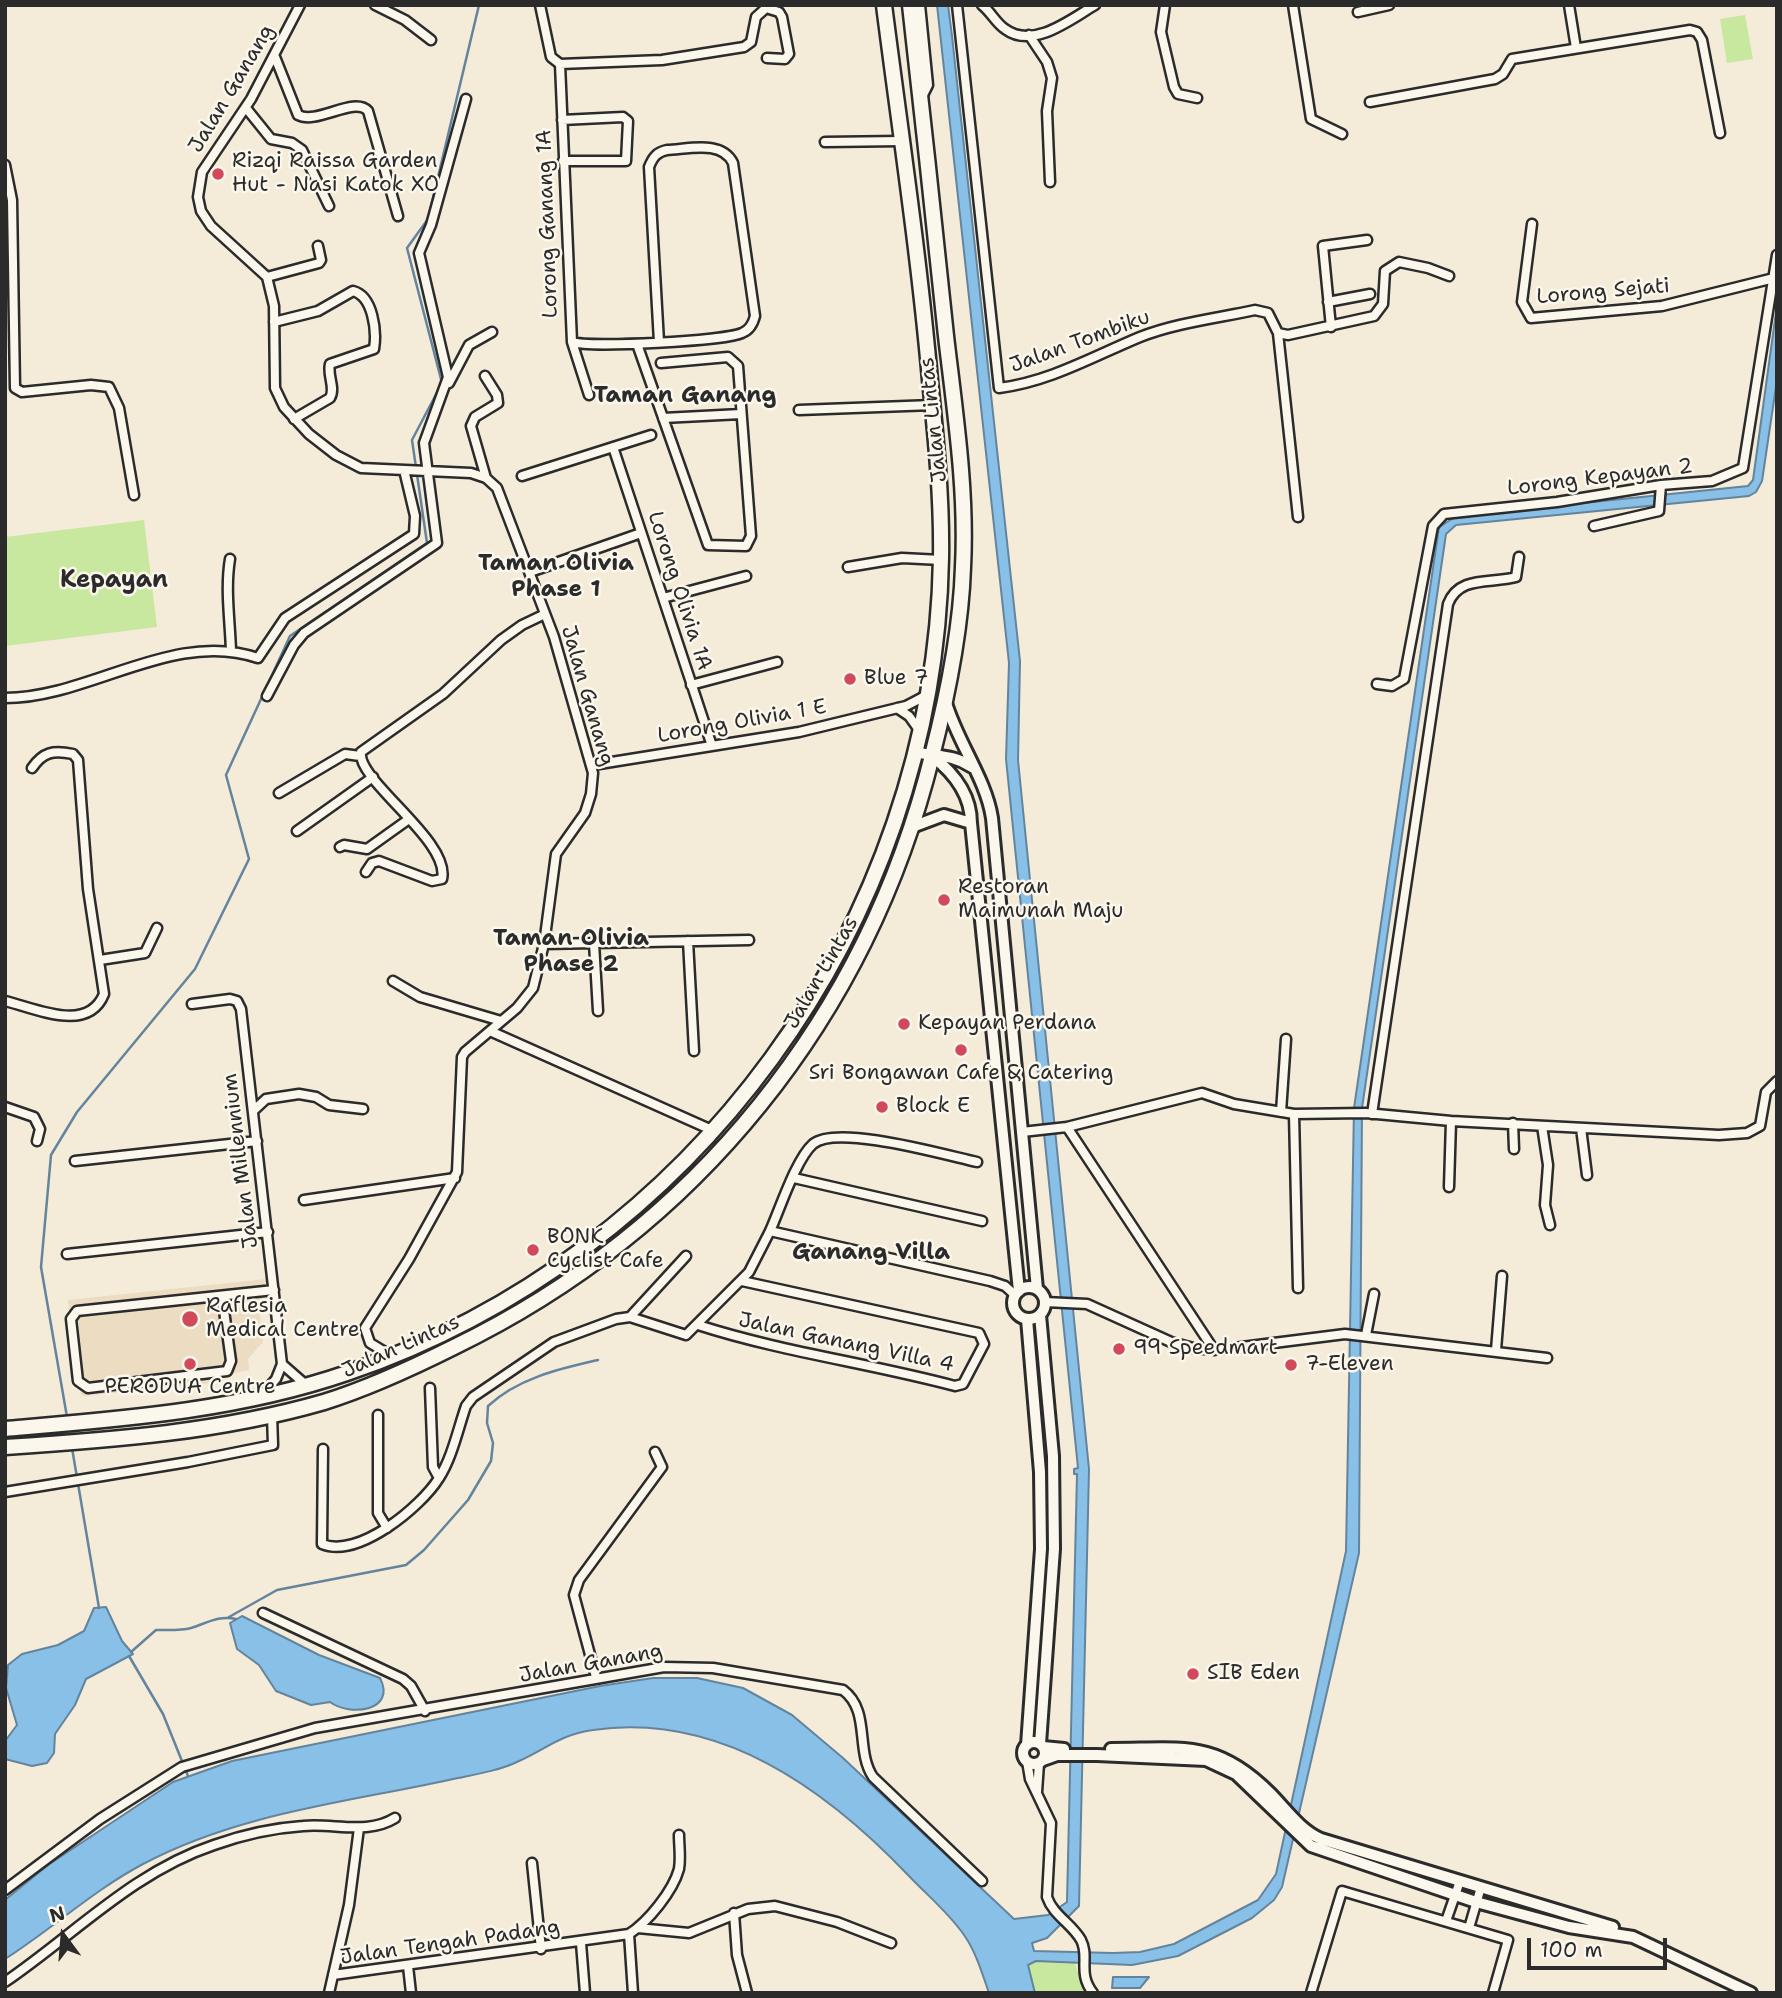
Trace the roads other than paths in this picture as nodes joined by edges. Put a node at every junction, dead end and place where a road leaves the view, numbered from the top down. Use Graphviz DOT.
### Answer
graph roads {
  1 [pos="300,5"];
  2 [pos="375,5"];
  3 [pos="540,5"];
  4 [pos="884,5"];
  5 [pos="909,5"];
  6 [pos="920,5"];
  7 [pos="957,5"];
  8 [pos="982,5"];
  9 [pos="1095,5"];
  10 [pos="1165,5"];
  11 [pos="1293,5"];
  12 [pos="1389,5"];
  13 [pos="1569,5"];
  14 [pos="766,7"];
  15 [pos="1358,12"];
  16 [pos="1028,35"];
  17 [pos="431,40"];
  18 [pos="1576,48"];
  19 [pos="275,57"];
  20 [pos="767,58"];
  21 [pos="560,64"];
  22 [pos="1197,98"];
  23 [pos="466,99"];
  24 [pos="920,99"];
  25 [pos="1370,102"];
  26 [pos="246,108"];
  27 [pos="562,120"];
  28 [pos="1720,133"];
  29 [pos="1342,134"];
  30 [pos="901,141"];
  31 [pos="825,142"];
  32 [pos="563,161"];
  33 [pos="5,165"];
  34 [pos="1050,182"];
  35 [pos="329,205"];
  36 [pos="398,216"];
  37 [pos="1532,224"];
  38 [pos="1367,240"];
  39 [pos="318,246"];
  40 [pos="1777,255"];
  41 [pos="1449,276"];
  42 [pos="267,277"];
  43 [pos="1774,278"];
  44 [pos="1370,294"];
  45 [pos="1328,302"];
  46 [pos="1773,306"];
  47 [pos="274,322"];
  48 [pos="1331,327"];
  49 [pos="492,332"];
  50 [pos="1278,333"];
  51 [pos="572,342"];
  52 [pos="659,342"];
  53 [pos="637,344"];
  54 [pos="661,363"];
  55 [pos="485,376"];
  56 [pos="448,385"];
  57 [pos="589,395"];
  58 [pos="933,405"];
  59 [pos="799,410"];
  60 [pos="741,414"];
  61 [pos="663,418"];
  62 [pos="294,419"];
  63 [pos="651,435"];
  64 [pos="613,447"];
  65 [pos="428,469"];
  66 [pos="407,470"];
  67 [pos="522,476"];
  68 [pos="486,478"];
  69 [pos="1661,489"];
  70 [pos="134,495"];
  71 [pos="1298,517"];
  72 [pos="1594,526"];
  73 [pos="641,533"];
  74 [pos="1519,557"];
  75 [pos="230,559"];
  76 [pos="941,560"];
  77 [pos="964,562"];
  78 [pos="848,567"];
  79 [pos="530,572"];
  80 [pos="746,576"];
  81 [pos="663,598"];
  82 [pos="545,614"];
  83 [pos="937,619"];
  84 [pos="231,651"];
  85 [pos="777,662"];
  86 [pos="1377,684"];
  87 [pos="691,685"];
  88 [pos="929,694"];
  89 [pos="267,696"];
  90 [pos="5,698"];
  91 [pos="946,703"];
  92 [pos="897,708"];
  93 [pos="920,732"];
  94 [pos="712,747"];
  95 [pos="915,752"];
  96 [pos="360,756"];
  97 [pos="932,756"];
  98 [pos="593,765"];
  99 [pos="972,767"];
  100 [pos="32,768"];
  101 [pos="373,777"];
  102 [pos="279,793"];
  103 [pos="409,819"];
  104 [pos="971,823"];
  105 [pos="912,827"];
  106 [pos="297,831"];
  107 [pos="340,847"];
  108 [pos="366,872"];
  109 [pos="157,928"];
  110 [pos="749,940"];
  111 [pos="688,941"];
  112 [pos="594,943"];
  113 [pos="544,944"];
  114 [pos="100,960"];
  115 [pos="393,981"];
  116 [pos="5,1001"];
  117 [pos="192,1004"];
  118 [pos="598,1010"];
  119 [pos="500,1021"];
  120 [pos="490,1031"];
  121 [pos="1286,1039"];
  122 [pos="694,1051"];
  123 [pos="1777,1081"];
  124 [pos="5,1107"];
  125 [pos="363,1109"];
  126 [pos="253,1111"];
  127 [pos="1281,1112"];
  128 [pos="1294,1114"];
  129 [pos="1369,1114"];
  130 [pos="1451,1121"];
  131 [pos="1514,1124"];
  132 [pos="1542,1126"];
  133 [pos="1067,1127"];
  134 [pos="1581,1128"];
  135 [pos="715,1132"];
  136 [pos="1022,1132"];
  137 [pos="257,1141"];
  138 [pos="37,1142"];
  139 [pos="1514,1149"];
  140 [pos="75,1161"];
  141 [pos="976,1162"];
  142 [pos="683,1164"];
  143 [pos="699,1174"];
  144 [pos="1587,1175"];
  145 [pos="455,1178"];
  146 [pos="794,1178"];
  147 [pos="1450,1187"];
  148 [pos="304,1200"];
  149 [pos="982,1221"];
  150 [pos="1550,1225"];
  151 [pos="770,1231"];
  152 [pos="268,1232"];
  153 [pos="68,1254"];
  154 [pos="685,1256"];
  155 [pos="1502,1276"];
  156 [pos="741,1282"];
  157 [pos="1298,1288"];
  158 [pos="1037,1289"];
  159 [pos="274,1290"];
  160 [pos="1017,1293"];
  161 [pos="1374,1294"];
  162 [pos="222,1296"];
  163 [pos="1051,1302"];
  164 [pos="1041,1315"];
  165 [pos="630,1317"];
  166 [pos="1027,1319"];
  167 [pos="698,1325"];
  168 [pos="1363,1335"];
  169 [pos="370,1343"];
  170 [pos="1214,1350"];
  171 [pos="1496,1350"];
  172 [pos="393,1356"];
  173 [pos="1547,1358"];
  174 [pos="282,1364"];
  175 [pos="361,1368"];
  176 [pos="308,1385"];
  177 [pos="430,1388"];
  178 [pos="259,1398"];
  179 [pos="272,1415"];
  180 [pos="378,1415"];
  181 [pos="5,1429"];
  182 [pos="5,1447"];
  183 [pos="323,1449"];
  184 [pos="655,1452"];
  185 [pos="439,1478"];
  186 [pos="5,1492"];
  187 [pos="387,1528"];
  188 [pos="263,1613"];
  189 [pos="596,1677"];
  190 [pos="425,1711"];
  191 [pos="1027,1745"];
  192 [pos="1041,1746"];
  193 [pos="1057,1752"];
  194 [pos="1027,1761"];
  195 [pos="1041,1761"];
  196 [pos="1037,1792"];
  197 [pos="396,1818"];
  198 [pos="359,1828"];
  199 [pos="1303,1834"];
  200 [pos="679,1835"];
  201 [pos="532,1863"];
  202 [pos="982,1881"];
  203 [pos="1460,1881"];
  204 [pos="1481,1887"];
  205 [pos="5,1890"];
  206 [pos="1455,1896"];
  207 [pos="1476,1902"];
  208 [pos="734,1913"];
  209 [pos="1446,1921"];
  210 [pos="638,1927"];
  211 [pos="1469,1928"];
  212 [pos="629,1934"];
  213 [pos="1633,1937"];
  214 [pos="891,1942"];
  215 [pos="581,1943"];
  216 [pos="541,1948"];
  217 [pos="408,1966"];
  218 [pos="333,1975"];
  219 [pos="5,1982"];
  220 [pos="329,1993"];
  221 [pos="411,1993"];
  222 [pos="585,1993"];
  223 [pos="633,1993"];
  224 [pos="747,1993"];
  225 [pos="1093,1993"];
  226 [pos="1311,1993"];
  227 [pos="1493,1993"];
  228 [pos="1751,1993"];
  1 -- 19 [label="street, Jalan Ganang"];
  2 -- 17 [label="street"];
  3 -- 21 [label="street"];
  4 -- 30 [label="highway, Jalan Lintas"];
  5 -- 24 [label="highway, Jalan Lintas"];
  6 -- 24 [label="street"];
  7 -- 50 [label="street, Jalan Tombiku"];
  8 -- 16 [label="street"];
  9 -- 16 [label="street"];
  10 -- 22 [label="street"];
  11 -- 29 [label="street"];
  12 -- 15 [label="street"];
  13 -- 18 [label="street"];
  14 -- 20 [label="street"];
  14 -- 21 [label="street"];
  16 -- 34 [label="street"];
  18 -- 25 [label="street"];
  18 -- 28 [label="street"];
  19 -- 26 [label="street, Jalan Ganang"];
  19 -- 36 [label="street"];
  21 -- 27 [label="street, Lorong Ganang 1A"];
  23 -- 56 [label="street"];
  24 -- 77 [label="highway, Jalan Lintas"];
  26 -- 35 [label="street"];
  26 -- 42 [label="street, Jalan Ganang"];
  27 -- 32 [label="street, Lorong Ganang 1A"];
  27 -- 32 [label="street"];
  30 -- 31 [label="street"];
  30 -- 58 [label="highway, Jalan Lintas"];
  32 -- 51 [label="street, Lorong Ganang 1A"];
  33 -- 70 [label="street"];
  37 -- 43 [label="street, Lorong Sejati"];
  38 -- 45 [label="street"];
  39 -- 42 [label="street"];
  40 -- 43 [label="street, Lorong Kepayan 2"];
  41 -- 48 [label="street"];
  42 -- 47 [label="street"];
  43 -- 46 [label="street, Lorong Kepayan 2"];
  44 -- 45 [label="street"];
  45 -- 48 [label="street"];
  46 -- 69 [label="street, Lorong Kepayan 2"];
  47 -- 62 [label="street"];
  47 -- 62 [label="street"];
  48 -- 50 [label="street"];
  49 -- 56 [label="street"];
  50 -- 71 [label="street"];
  51 -- 53 [label="street, Lorong Ganang 1A"];
  51 -- 57 [label="street"];
  52 -- 52 [label="street, Lorong Ganang 1A"];
  52 -- 53 [label="street, Lorong Ganang 1A"];
  53 -- 61 [label="street"];
  54 -- 60 [label="street"];
  55 -- 68 [label="street, Jalan Ganang"];
  56 -- 65 [label="street"];
  58 -- 59 [label="street"];
  58 -- 76 [label="highway, Jalan Lintas"];
  60 -- 61 [label="street"];
  60 -- 61 [label="street"];
  62 -- 66 [label="street"];
  63 -- 64 [label="street"];
  64 -- 67 [label="street"];
  64 -- 73 [label="street, Lorong Olivia 1A"];
  65 -- 66 [label="street"];
  65 -- 68 [label="street"];
  65 -- 89 [label="street"];
  66 -- 84 [label="street"];
  68 -- 79 [label="street, Jalan Ganang"];
  69 -- 72 [label="street"];
  69 -- 86 [label="street, Lorong Kepayan 2"];
  73 -- 79 [label="street"];
  73 -- 81 [label="street, Lorong Olivia 1A"];
  74 -- 129 [label="street"];
  75 -- 84 [label="street"];
  76 -- 78 [label="street"];
  76 -- 83 [label="highway, Jalan Lintas"];
  77 -- 83 [label="highway"];
  77 -- 91 [label="highway, Jalan Lintas"];
  79 -- 82 [label="street, Jalan Ganang"];
  80 -- 81 [label="street"];
  81 -- 87 [label="street, Lorong Olivia 1A"];
  82 -- 96 [label="street"];
  82 -- 98 [label="street, Jalan Ganang"];
  83 -- 88 [label="highway, Jalan Lintas"];
  84 -- 90 [label="street"];
  85 -- 87 [label="street"];
  87 -- 94 [label="street, Lorong Olivia 1A"];
  88 -- 92 [label="street, Lorong Olivia 1 E"];
  88 -- 93 [label="highway, Jalan Lintas"];
  91 -- 97 [label="highway, Jalan Lintas"];
  91 -- 99 [label="street"];
  92 -- 93 [label="street"];
  92 -- 94 [label="street, Lorong Olivia 1 E"];
  93 -- 95 [label="highway, Jalan Lintas"];
  94 -- 98 [label="street, Lorong Olivia 1 E"];
  95 -- 97 [label="street"];
  95 -- 135 [label="highway, Jalan Lintas"];
  96 -- 101 [label="street"];
  96 -- 102 [label="street"];
  97 -- 99 [label="street"];
  97 -- 104 [label="street"];
  97 -- 105 [label="highway, Jalan Lintas"];
  98 -- 113 [label="street, Jalan Ganang"];
  99 -- 136 [label="street"];
  100 -- 114 [label="street"];
  101 -- 103 [label="street"];
  101 -- 106 [label="street"];
  103 -- 107 [label="street"];
  103 -- 108 [label="street"];
  104 -- 105 [label="street"];
  104 -- 160 [label="street"];
  105 -- 143 [label="highway, Jalan Lintas"];
  109 -- 114 [label="street"];
  110 -- 111 [label="street"];
  111 -- 112 [label="street"];
  111 -- 122 [label="street"];
  112 -- 113 [label="street"];
  112 -- 118 [label="street"];
  113 -- 119 [label="street, Jalan Ganang"];
  114 -- 116 [label="street"];
  115 -- 119 [label="street"];
  117 -- 126 [label="street, Jalan Millennium"];
  119 -- 120 [label="street, Jalan Ganang"];
  120 -- 135 [label="street"];
  120 -- 145 [label="street, Jalan Ganang"];
  121 -- 127 [label="street"];
  123 -- 134 [label="street"];
  124 -- 138 [label="street"];
  125 -- 126 [label="street"];
  126 -- 137 [label="street, Jalan Millennium"];
  127 -- 128 [label="street"];
  127 -- 133 [label="street"];
  128 -- 129 [label="street"];
  128 -- 157 [label="street"];
  129 -- 130 [label="street"];
  130 -- 131 [label="street"];
  130 -- 147 [label="street"];
  131 -- 132 [label="street"];
  131 -- 139 [label="street"];
  132 -- 134 [label="street"];
  132 -- 150 [label="street"];
  133 -- 136 [label="street"];
  133 -- 170 [label="street"];
  134 -- 144 [label="street"];
  135 -- 142 [label="highway, Jalan Lintas"];
  136 -- 158 [label="street"];
  137 -- 140 [label="street"];
  137 -- 152 [label="street, Jalan Millennium"];
  141 -- 146 [label="street"];
  142 -- 143 [label="highway"];
  142 -- 172 [label="highway, Jalan Lintas"];
  143 -- 179 [label="highway, Jalan Lintas"];
  145 -- 148 [label="street"];
  145 -- 169 [label="street, Jalan Ganang"];
  146 -- 149 [label="street"];
  146 -- 151 [label="street"];
  151 -- 156 [label="street"];
  151 -- 160 [label="street"];
  152 -- 153 [label="street"];
  152 -- 159 [label="street, Jalan Millennium"];
  154 -- 165 [label="street"];
  155 -- 171 [label="street"];
  156 -- 167 [label="street"];
  156 -- 167 [label="street, Jalan Ganang Villa 4"];
  158 -- 160 [label="street"];
  158 -- 163 [label="street"];
  159 -- 162 [label="street"];
  159 -- 174 [label="street, Jalan Millennium"];
  160 -- 166 [label="street"];
  161 -- 168 [label="street"];
  162 -- 162 [label="street"];
  163 -- 164 [label="street"];
  163 -- 170 [label="street"];
  164 -- 166 [label="street"];
  164 -- 192 [label="street"];
  165 -- 167 [label="street"];
  165 -- 185 [label="street"];
  166 -- 191 [label="street"];
  168 -- 170 [label="street"];
  168 -- 171 [label="street"];
  169 -- 172 [label="street"];
  169 -- 175 [label="street, Jalan Ganang"];
  171 -- 173 [label="street"];
  172 -- 175 [label="highway, Jalan Lintas"];
  174 -- 176 [label="street"];
  174 -- 178 [label="street"];
  175 -- 176 [label="highway, Jalan Lintas"];
  176 -- 178 [label="highway, Jalan Lintas"];
  177 -- 185 [label="street"];
  178 -- 181 [label="highway, Jalan Lintas"];
  179 -- 182 [label="highway, Jalan Lintas"];
  179 -- 186 [label="street"];
  180 -- 187 [label="street"];
  183 -- 187 [label="street"];
  184 -- 189 [label="street"];
  185 -- 187 [label="street"];
  188 -- 190 [label="street"];
  189 -- 190 [label="street, Jalan Ganang"];
  189 -- 202 [label="street, Jalan Ganang"];
  190 -- 205 [label="street, Jalan Ganang"];
  191 -- 192 [label="street"];
  191 -- 194 [label="street"];
  192 -- 193 [label="street"];
  192 -- 195 [label="street"];
  193 -- 195 [label="street"];
  193 -- 199 [label="street"];
  194 -- 195 [label="street"];
  194 -- 196 [label="street"];
  195 -- 196 [label="street"];
  196 -- 225 [label="street"];
  197 -- 198 [label="street"];
  198 -- 218 [label="street"];
  198 -- 219 [label="street"];
  199 -- 203 [label="street"];
  199 -- 206 [label="street"];
  200 -- 210 [label="street"];
  201 -- 216 [label="street"];
  203 -- 204 [label="street"];
  203 -- 206 [label="street"];
  204 -- 207 [label="street"];
  204 -- 213 [label="street"];
  206 -- 207 [label="street"];
  206 -- 209 [label="street"];
  207 -- 211 [label="street"];
  207 -- 213 [label="street"];
  208 -- 210 [label="street"];
  208 -- 214 [label="street"];
  208 -- 224 [label="street"];
  209 -- 211 [label="street"];
  209 -- 226 [label="street"];
  210 -- 212 [label="street"];
  211 -- 227 [label="street"];
  212 -- 215 [label="street"];
  212 -- 223 [label="street"];
  213 -- 228 [label="street"];
  215 -- 216 [label="street, Jalan Tengah Padang"];
  215 -- 222 [label="street, Jalan Tengah Padang"];
  216 -- 217 [label="street, Jalan Tengah Padang"];
  217 -- 218 [label="street, Jalan Tengah Padang"];
  217 -- 221 [label="street"];
  218 -- 220 [label="street, Jalan Tengah Padang"];
}
